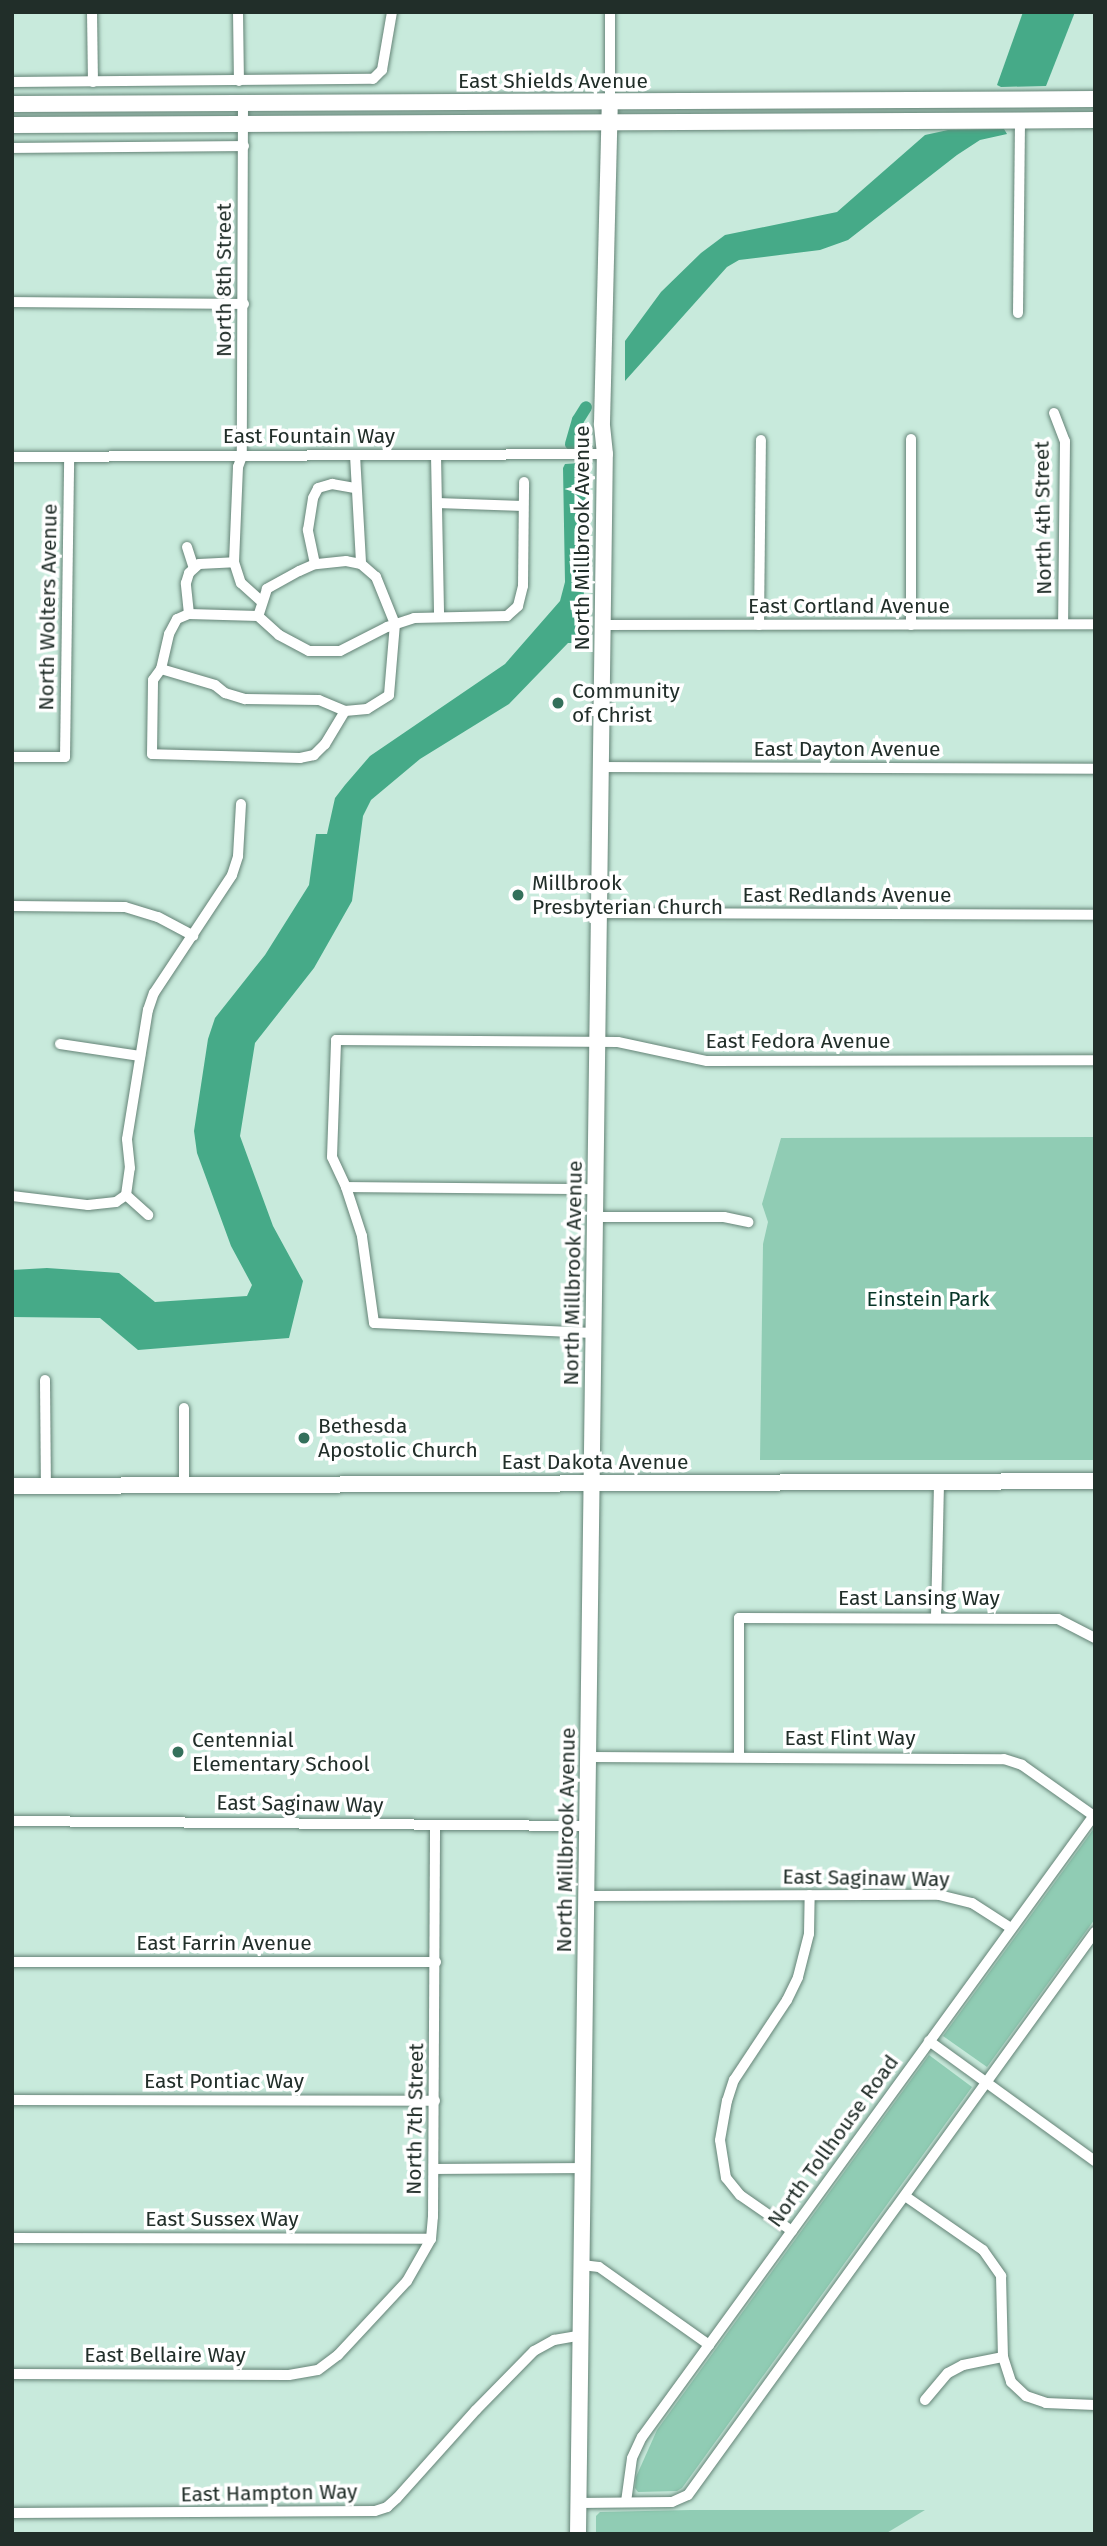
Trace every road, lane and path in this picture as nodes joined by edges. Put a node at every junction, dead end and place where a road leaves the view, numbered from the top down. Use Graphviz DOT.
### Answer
graph roads {
  1 [pos="92,12"];
  2 [pos="238,12"];
  3 [pos="393,12"];
  4 [pos="610,12"];
  5 [pos="239,81"];
  6 [pos="12,82"];
  7 [pos="93,82"];
  8 [pos="1076,99"];
  9 [pos="1095,99"];
  10 [pos="982,100"];
  11 [pos="610,102"];
  12 [pos="12,104"];
  13 [pos="243,104"];
  14 [pos="1095,120"];
  15 [pos="873,121"];
  16 [pos="1020,121"];
  17 [pos="610,124"];
  18 [pos="12,125"];
  19 [pos="244,125"];
  20 [pos="244,146"];
  21 [pos="12,148"];
  22 [pos="12,302"];
  23 [pos="244,304"];
  24 [pos="1018,313"];
  25 [pos="1054,413"];
  26 [pos="911,439"];
  27 [pos="761,440"];
  28 [pos="605,454"];
  29 [pos="436,455"];
  30 [pos="242,456"];
  31 [pos="355,456"];
  32 [pos="12,457"];
  33 [pos="69,457"];
  34 [pos="524,482"];
  35 [pos="355,488"];
  36 [pos="437,503"];
  37 [pos="523,506"];
  38 [pos="187,547"];
  39 [pos="234,562"];
  40 [pos="315,564"];
  41 [pos="361,564"];
  42 [pos="194,568"];
  43 [pos="262,602"];
  44 [pos="189,614"];
  45 [pos="258,616"];
  46 [pos="439,617"];
  47 [pos="395,624"];
  48 [pos="1063,624"];
  49 [pos="1095,624"];
  50 [pos="603,625"];
  51 [pos="759,625"];
  52 [pos="911,625"];
  53 [pos="161,669"];
  54 [pos="345,710"];
  55 [pos="12,757"];
  56 [pos="600,767"];
  57 [pos="1095,769"];
  58 [pos="241,804"];
  59 [pos="12,905"];
  60 [pos="599,913"];
  61 [pos="1095,915"];
  62 [pos="193,936"];
  63 [pos="598,1042"];
  64 [pos="60,1044"];
  65 [pos="139,1056"];
  66 [pos="1095,1060"];
  67 [pos="346,1187"];
  68 [pos="596,1189"];
  69 [pos="127,1195"];
  70 [pos="12,1196"];
  71 [pos="148,1215"];
  72 [pos="596,1217"];
  73 [pos="748,1222"];
  74 [pos="593,1333"];
  75 [pos="45,1380"];
  76 [pos="184,1408"];
  77 [pos="1095,1481"];
  78 [pos="939,1482"];
  79 [pos="591,1483"];
  80 [pos="12,1486"];
  81 [pos="46,1486"];
  82 [pos="184,1486"];
  83 [pos="936,1616"];
  84 [pos="1095,1638"];
  85 [pos="589,1757"];
  86 [pos="739,1757"];
  87 [pos="1094,1815"];
  88 [pos="12,1821"];
  89 [pos="435,1825"];
  90 [pos="588,1826"];
  91 [pos="810,1895"];
  92 [pos="587,1896"];
  93 [pos="1011,1928"];
  94 [pos="1095,1932"];
  95 [pos="12,1962"];
  96 [pos="436,1962"];
  97 [pos="929,2041"];
  98 [pos="739,2048"];
  99 [pos="749,2055"];
  100 [pos="985,2082"];
  101 [pos="12,2101"];
  102 [pos="435,2101"];
  103 [pos="1095,2161"];
  104 [pos="583,2168"];
  105 [pos="434,2169"];
  106 [pos="905,2196"];
  107 [pos="792,2231"];
  108 [pos="12,2238"];
  109 [pos="431,2239"];
  110 [pos="582,2265"];
  111 [pos="581,2335"];
  112 [pos="709,2345"];
  113 [pos="1003,2357"];
  114 [pos="318,2370"];
  115 [pos="12,2374"];
  116 [pos="925,2400"];
  117 [pos="1095,2405"];
  118 [pos="579,2502"];
  119 [pos="626,2502"];
  120 [pos="12,2513"];
  121 [pos="578,2534"];
  1 -- 7 [label="street"];
  2 -- 5 [label="street"];
  3 -- 5 [label="street"];
  4 -- 11 [label="street, North Millbrook Avenue"];
  5 -- 7 [label="street"];
  6 -- 7 [label="street"];
  8 -- 9 [label="street, East Shields Avenue"];
  8 -- 10 [label="street, East Shields Avenue"];
  8 -- 16 [label="street"];
  10 -- 11 [label="street, East Shields Avenue"];
  10 -- 15 [label="street"];
  11 -- 13 [label="street, East Shields Avenue"];
  11 -- 17 [label="street, North Millbrook Avenue"];
  12 -- 13 [label="street, East Shields Avenue"];
  13 -- 19 [label="street, North 8th Street"];
  14 -- 16 [label="street, East Shields Avenue"];
  15 -- 16 [label="street, East Shields Avenue"];
  15 -- 17 [label="street, East Shields Avenue"];
  16 -- 24 [label="street"];
  17 -- 19 [label="street, East Shields Avenue"];
  17 -- 28 [label="street, North Millbrook Avenue"];
  18 -- 19 [label="street, East Shields Avenue"];
  19 -- 20 [label="street, North 8th Street"];
  20 -- 21 [label="street"];
  20 -- 23 [label="street, North 8th Street"];
  22 -- 23 [label="street"];
  23 -- 30 [label="street, North 8th Street"];
  25 -- 48 [label="street, North 4th Street"];
  26 -- 52 [label="street"];
  27 -- 51 [label="street"];
  28 -- 29 [label="street, East Fountain Way"];
  28 -- 50 [label="street, North Millbrook Avenue"];
  29 -- 31 [label="street, East Fountain Way"];
  29 -- 36 [label="street"];
  30 -- 31 [label="street, East Fountain Way"];
  30 -- 33 [label="street, East Fountain Way"];
  30 -- 39 [label="street, North 8th Street"];
  31 -- 35 [label="street"];
  32 -- 33 [label="street, East Fountain Way"];
  33 -- 55 [label="street, North Wolters Avenue"];
  34 -- 37 [label="street"];
  35 -- 40 [label="street"];
  35 -- 41 [label="street"];
  36 -- 37 [label="street"];
  36 -- 46 [label="street"];
  37 -- 46 [label="street"];
  38 -- 42 [label="street"];
  39 -- 42 [label="street"];
  39 -- 43 [label="street"];
  40 -- 41 [label="street"];
  40 -- 43 [label="street"];
  41 -- 47 [label="street"];
  42 -- 44 [label="street"];
  43 -- 45 [label="street"];
  44 -- 45 [label="street"];
  44 -- 53 [label="street"];
  45 -- 47 [label="street"];
  46 -- 47 [label="street"];
  47 -- 54 [label="street"];
  48 -- 49 [label="street, East Cortland Avenue"];
  48 -- 52 [label="street, East Cortland Avenue"];
  50 -- 51 [label="street, East Cortland Avenue"];
  50 -- 56 [label="street, North Millbrook Avenue"];
  51 -- 52 [label="street, East Cortland Avenue"];
  53 -- 54 [label="street"];
  53 -- 54 [label="street"];
  56 -- 57 [label="street, East Dayton Avenue"];
  56 -- 60 [label="street, North Millbrook Avenue"];
  58 -- 62 [label="street"];
  59 -- 62 [label="street"];
  60 -- 61 [label="street, East Redlands Avenue"];
  60 -- 63 [label="street, North Millbrook Avenue"];
  62 -- 65 [label="street"];
  63 -- 66 [label="street, East Fedora Avenue"];
  63 -- 67 [label="street, East Fedora Avenue"];
  63 -- 68 [label="street, North Millbrook Avenue"];
  64 -- 65 [label="street"];
  65 -- 69 [label="street"];
  67 -- 68 [label="street"];
  67 -- 74 [label="street"];
  68 -- 72 [label="street, North Millbrook Avenue"];
  69 -- 70 [label="street"];
  69 -- 71 [label="street"];
  72 -- 73 [label="street"];
  72 -- 74 [label="street, North Millbrook Avenue"];
  74 -- 79 [label="street, North Millbrook Avenue"];
  75 -- 81 [label="street"];
  76 -- 82 [label="street"];
  77 -- 78 [label="street, East Dakota Avenue"];
  78 -- 79 [label="street, East Dakota Avenue"];
  78 -- 83 [label="street"];
  79 -- 82 [label="street, East Dakota Avenue"];
  79 -- 85 [label="street, North Millbrook Avenue"];
  80 -- 81 [label="street, East Dakota Avenue"];
  81 -- 82 [label="street, East Dakota Avenue"];
  83 -- 84 [label="street, East Lansing Way"];
  83 -- 86 [label="street, East Lansing Way"];
  85 -- 86 [label="street, East Flint Way"];
  85 -- 90 [label="street, North Millbrook Avenue"];
  86 -- 87 [label="street, East Flint Way"];
  87 -- 93 [label="street, North Tollhouse Road"];
  88 -- 89 [label="street, East Saginaw Way"];
  89 -- 90 [label="street, East Saginaw Way"];
  89 -- 96 [label="street, North 7th Street"];
  90 -- 92 [label="street, North Millbrook Avenue"];
  91 -- 92 [label="street, East Saginaw Way"];
  91 -- 93 [label="street, East Saginaw Way"];
  91 -- 99 [label="street"];
  92 -- 104 [label="street, North Millbrook Avenue"];
  93 -- 97 [label="street, North Tollhouse Road"];
  94 -- 100 [label="street"];
  95 -- 96 [label="street, East Farrin Avenue"];
  96 -- 102 [label="street, North 7th Street"];
  97 -- 100 [label="street"];
  97 -- 107 [label="street, North Tollhouse Road"];
  98 -- 99 [label="street"];
  99 -- 107 [label="street"];
  100 -- 103 [label="street"];
  100 -- 106 [label="street"];
  101 -- 102 [label="street, East Pontiac Way"];
  102 -- 105 [label="street, North 7th Street"];
  104 -- 105 [label="street"];
  104 -- 110 [label="street, North Millbrook Avenue"];
  105 -- 109 [label="street, North 7th Street"];
  106 -- 113 [label="street"];
  106 -- 119 [label="street"];
  107 -- 112 [label="street, North Tollhouse Road"];
  108 -- 109 [label="street, East Sussex Way"];
  109 -- 114 [label="street, North 7th Street"];
  110 -- 111 [label="street, North Millbrook Avenue"];
  110 -- 112 [label="street"];
  111 -- 118 [label="street, North Millbrook Avenue"];
  111 -- 120 [label="street, East Hampton Way"];
  112 -- 119 [label="street, North Tollhouse Road"];
  113 -- 116 [label="street"];
  113 -- 117 [label="street"];
  114 -- 115 [label="street, East Bellaire Way"];
  118 -- 119 [label="street"];
  118 -- 121 [label="street, North Millbrook Avenue"];
}
